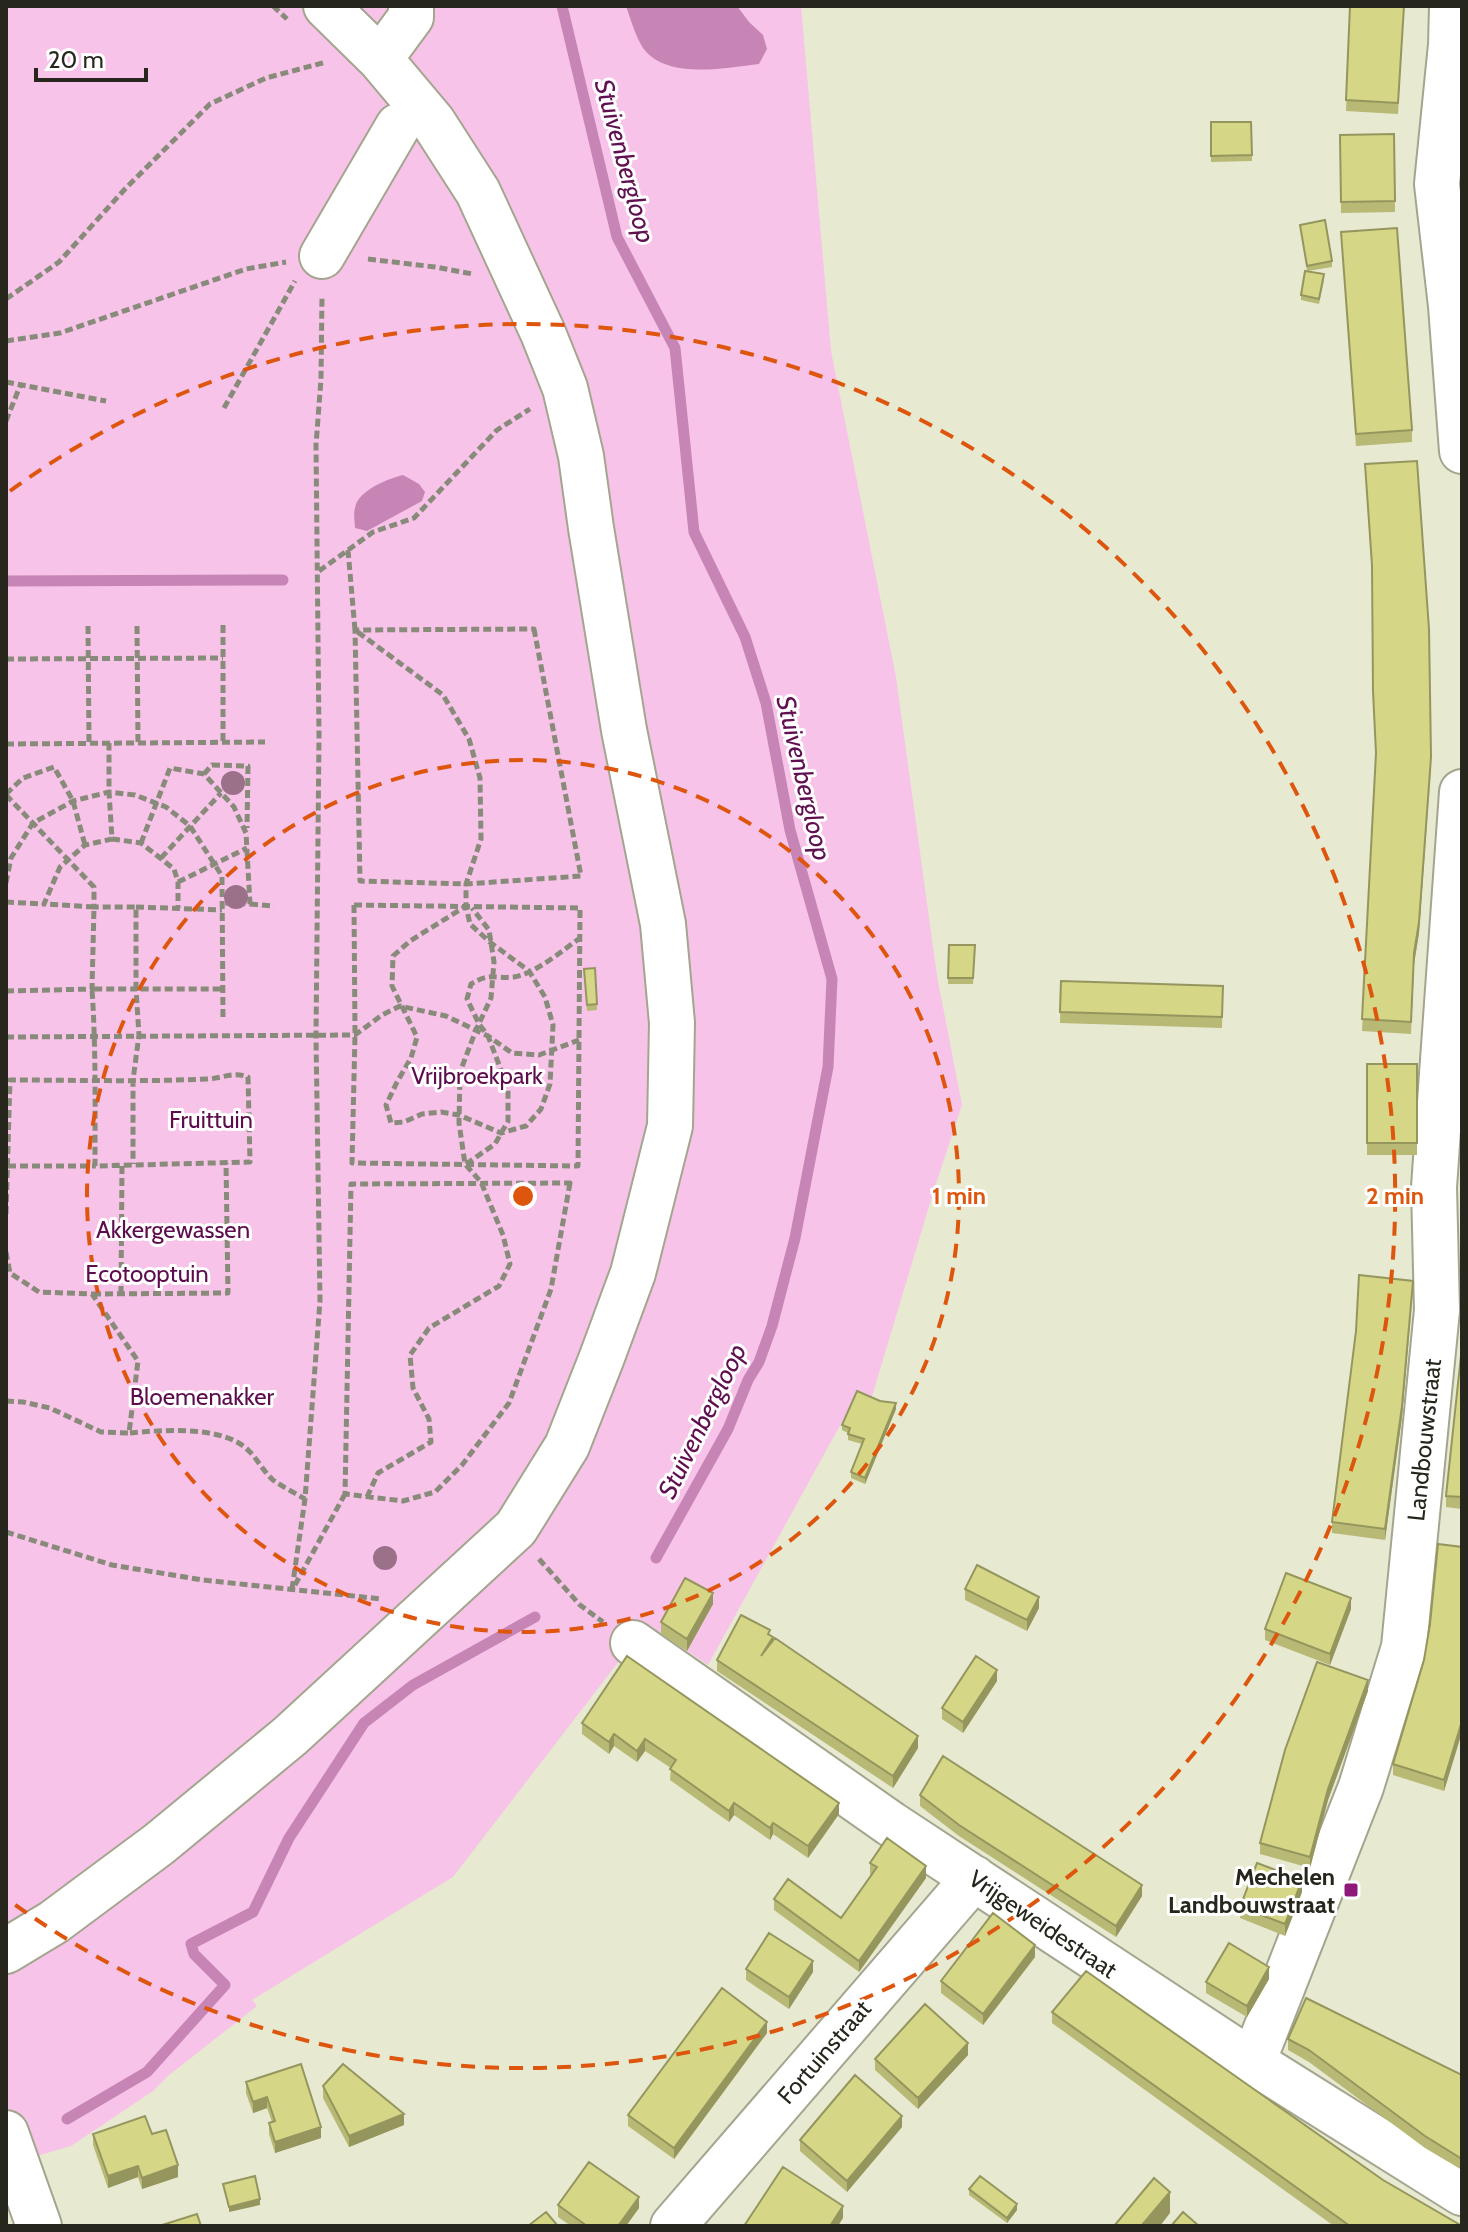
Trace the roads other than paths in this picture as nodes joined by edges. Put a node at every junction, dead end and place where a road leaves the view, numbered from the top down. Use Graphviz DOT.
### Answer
graph roads {
  1 [pos="326,6"];
  2 [pos="411,6"];
  3 [pos="1452,6"];
  4 [pos="380,59"];
  5 [pos="398,126"];
  6 [pos="314,258"];
  7 [pos="1462,451"];
  8 [pos="1462,792"];
  9 [pos="633,1643"];
  10 [pos="974,1878"];
  11 [pos="6,1951"];
  12 [pos="1253,2062"];
  13 [pos="6,2133"];
  14 [pos="1462,2193"];
  15 [pos="39,2226"];
  16 [pos="673,2226"];
  1 -- 4 [label="street"];
  2 -- 4 [label="street"];
  3 -- 7 [label="street"];
  4 -- 11 [label="street"];
  5 -- 6 [label="street"];
  8 -- 12 [label="street, Landbouwstraat"];
  9 -- 10 [label="street, Vrijgeweidestraat"];
  10 -- 12 [label="street, Vrijgeweidestraat"];
  10 -- 16 [label="street, Fortuinstraat"];
  12 -- 14 [label="street, Vrijgeweidestraat"];
  13 -- 15 [label="street"];
}
